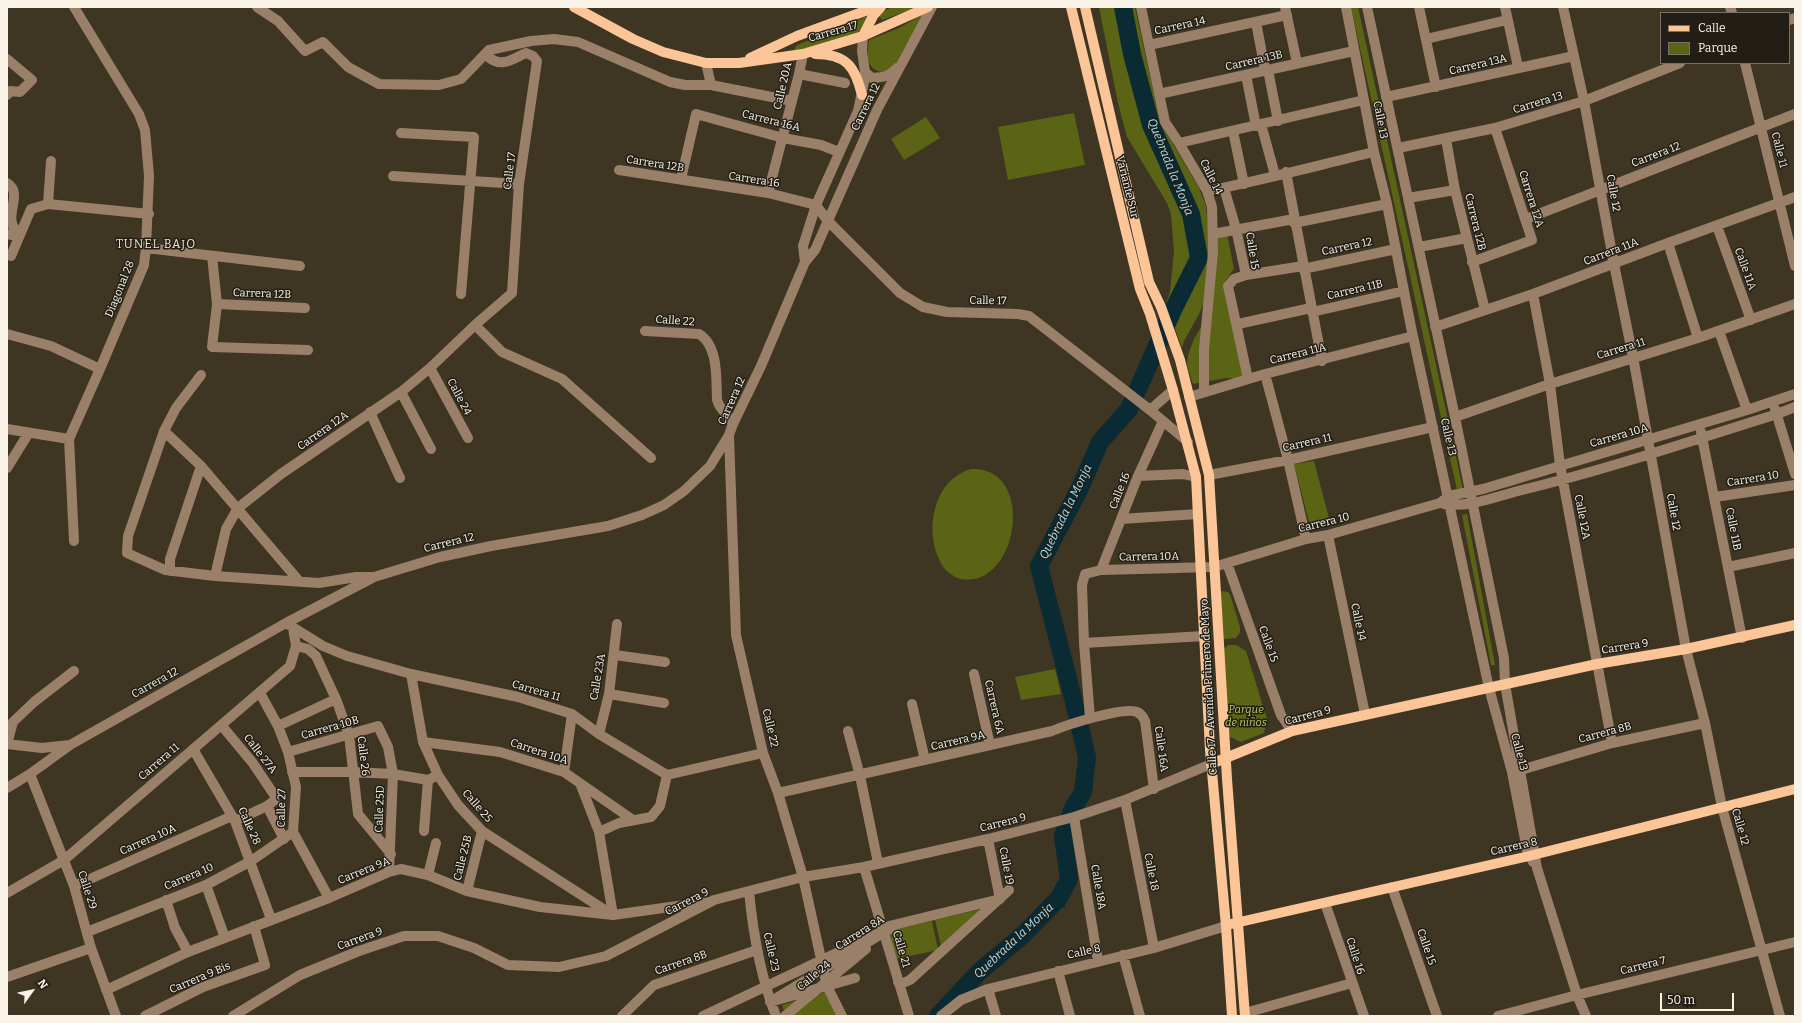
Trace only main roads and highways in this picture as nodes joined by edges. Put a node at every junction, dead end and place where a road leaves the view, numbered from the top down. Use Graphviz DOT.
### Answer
graph roads {
  1 [pos="574,7"];
  2 [pos="876,7"];
  3 [pos="881,7"];
  4 [pos="928,7"];
  5 [pos="1070,7"];
  6 [pos="1085,7"];
  7 [pos="863,36"];
  8 [pos="803,54"];
  9 [pos="739,63"];
  10 [pos="862,95"];
  11 [pos="1180,360"];
  12 [pos="1166,371"];
  13 [pos="1795,625"];
  14 [pos="1226,758"];
  15 [pos="1211,764"];
  16 [pos="1795,789"];
  17 [pos="1237,922"];
  18 [pos="1226,926"];
  19 [pos="1245,1015"];
  20 [pos="1232,1016"];
  1 -- 9 [label="main road, Carrera 17"];
  2 -- 9 [label="main road, Carrera 17"];
  3 -- 7 [label="main road"];
  4 -- 7 [label="main road, Carrera 17"];
  5 -- 12 [label="main road, Variante Sur"];
  6 -- 11 [label="main road, Variante Sur"];
  7 -- 8 [label="main road, Carrera 17"];
  8 -- 9 [label="main road, Carrera 17"];
  8 -- 10 [label="main road"];
  11 -- 14 [label="main road, Calle 17 - Avenida Primero de Mayo"];
  12 -- 15 [label="main road, Calle 17 - Avenida Primero de Mayo"];
  13 -- 14 [label="main road, Carrera 9"];
  14 -- 15 [label="main road, Carrera 9"];
  14 -- 17 [label="main road, Calle 17 - Avenida Primero de Mayo"];
  15 -- 18 [label="main road, Calle 17 - Avenida Primero de Mayo"];
  16 -- 17 [label="main road, Carrera 8"];
  17 -- 18 [label="main road, Calle 8"];
  17 -- 19 [label="main road, Calle 17 - Avenida Primero de Mayo"];
  18 -- 20 [label="main road, Calle 17 - Avenida Primero de Mayo"];
}
